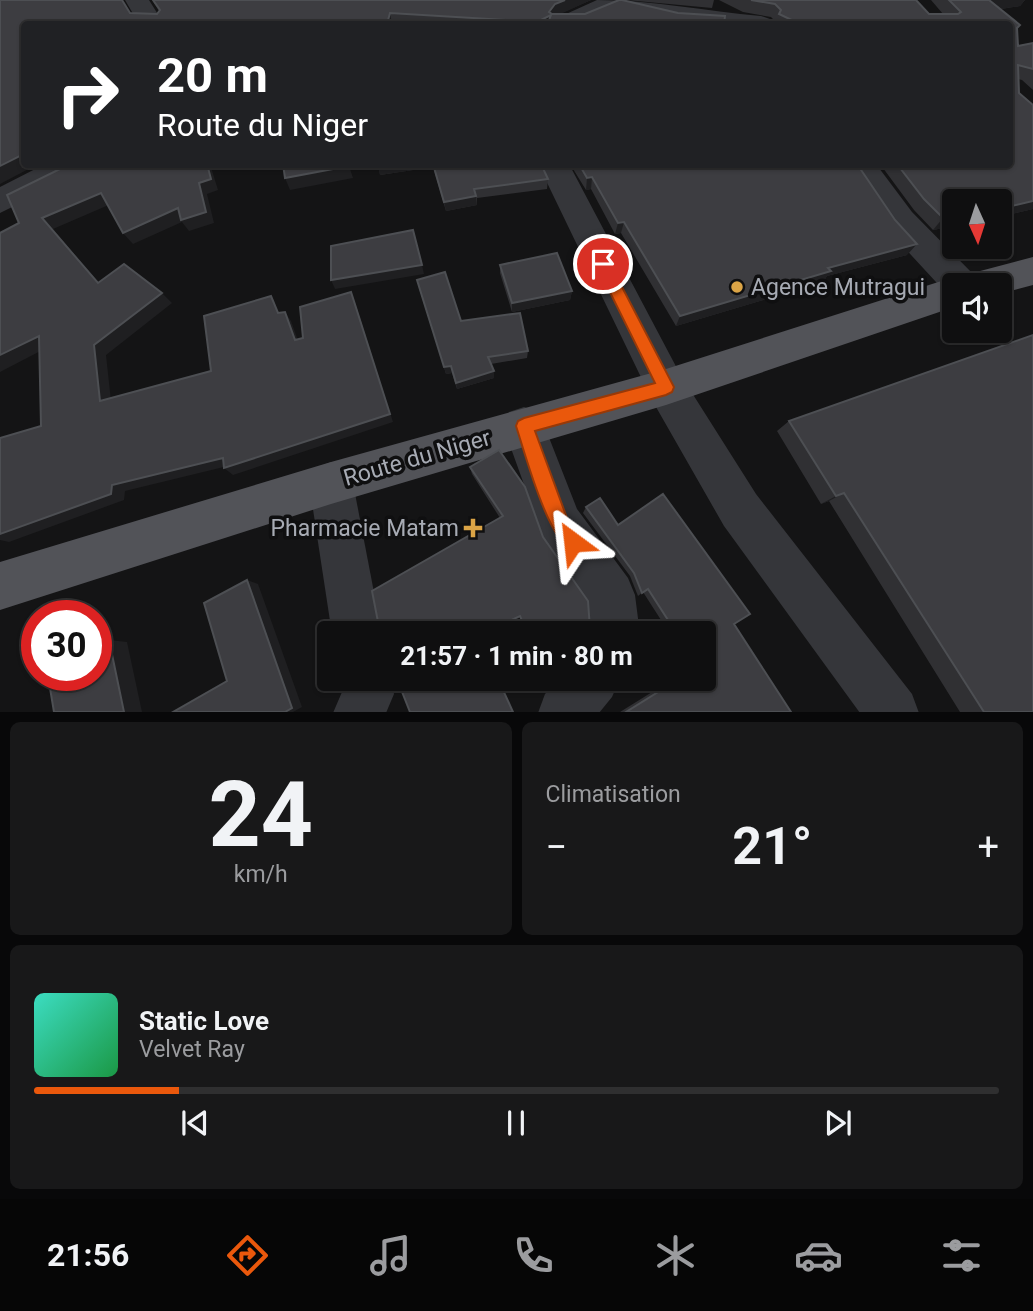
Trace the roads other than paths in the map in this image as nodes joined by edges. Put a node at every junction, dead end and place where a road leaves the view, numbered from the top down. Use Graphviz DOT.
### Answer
graph roads {
  1 [pos="140,1"];
  2 [pos="614,1"];
  3 [pos="150,21"];
  4 [pos="571,21"];
  5 [pos="732,21"];
  6 [pos="64,168"];
  7 [pos="555,168"];
  8 [pos="862,168"];
  9 [pos="0,201"];
  10 [pos="1033,271"];
  11 [pos="950,273"];
  12 [pos="1012,276"];
  13 [pos="942,296"];
  14 [pos="666,387"];
  15 [pos="524,426"];
  16 [pos="331,483"];
  17 [pos="0,586"];
  18 [pos="355,621"];
  19 [pos="614,621"];
  20 [pos="367,691"];
  21 [pos="583,691"];
  22 [pos="359,712"];
  23 [pos="565,712"];
  24 [pos="893,712"];
  1 -- 3 [label="street"];
  2 -- 4 [label="street"];
  2 -- 5 [label="street"];
  6 -- 9 [label="street"];
  7 -- 14 [label="street"];
  8 -- 11 [label="street"];
  10 -- 12 [label="main road"];
  13 -- 14 [label="main road, Route du Niger"];
  14 -- 15 [label="main road, Route du Niger"];
  14 -- 24 [label="street"];
  15 -- 16 [label="main road, Route du Niger"];
  15 -- 19 [label="street"];
  16 -- 17 [label="main road, Route du Niger"];
  16 -- 18 [label="street"];
  20 -- 22 [label="street"];
  21 -- 23 [label="street"];
}
